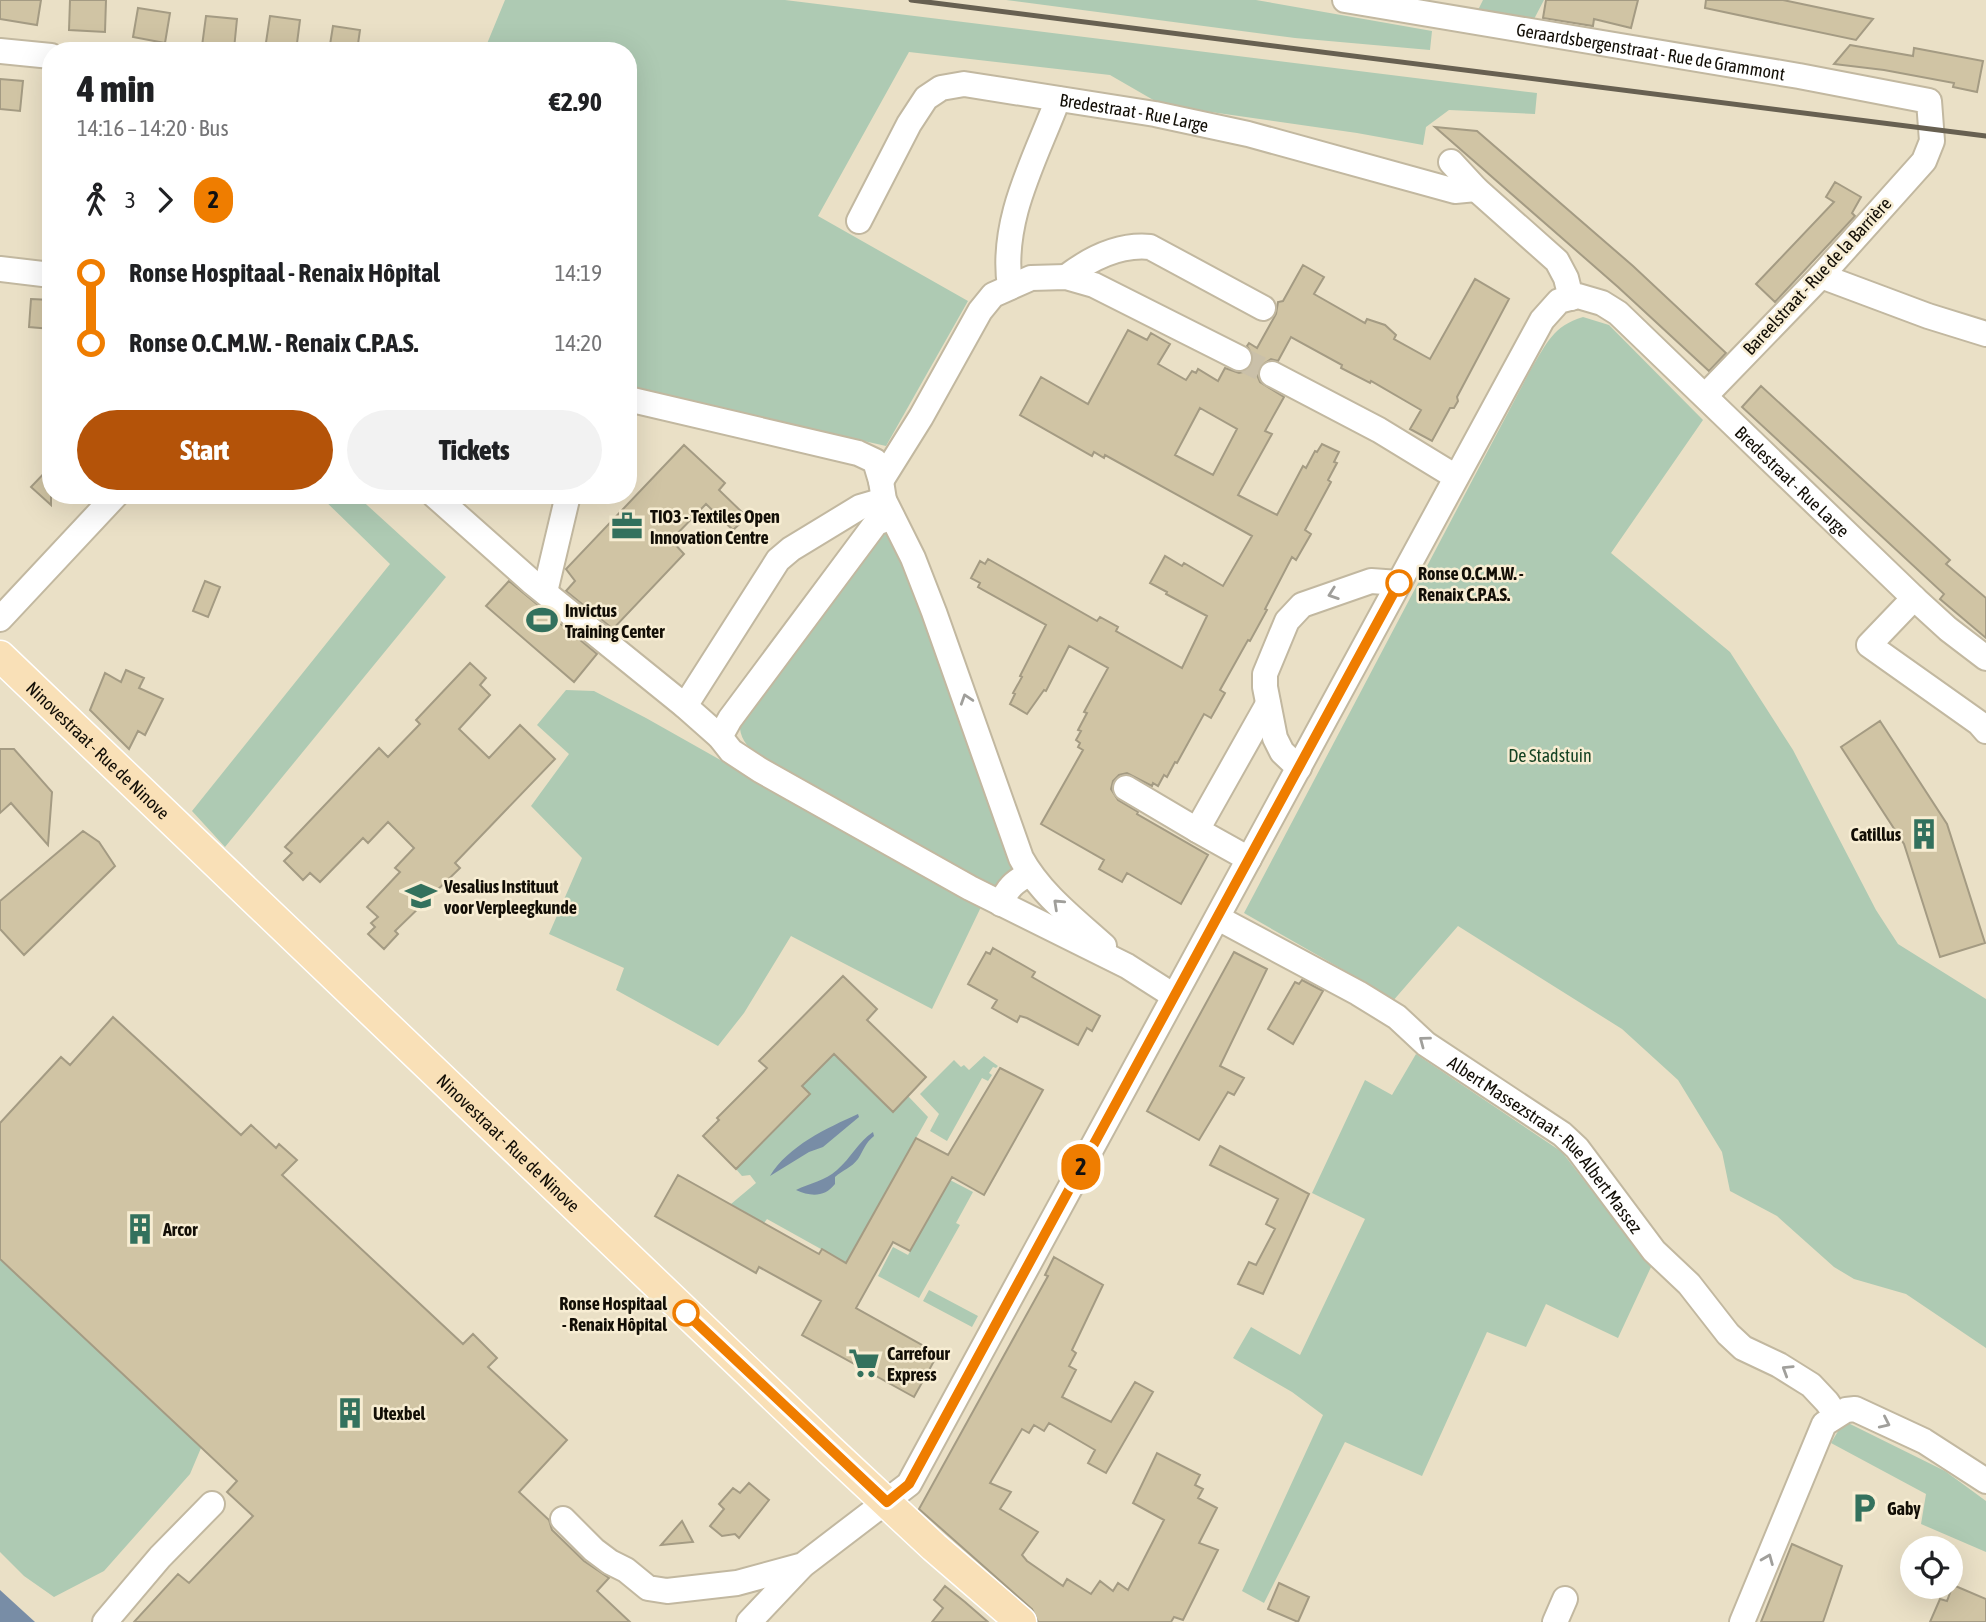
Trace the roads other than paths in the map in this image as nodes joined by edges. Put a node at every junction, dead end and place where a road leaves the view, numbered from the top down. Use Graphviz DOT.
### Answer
graph roads {
  1 [pos="1345,0"];
  2 [pos="0,51"];
  3 [pos="42,55"];
  4 [pos="1058,99"];
  5 [pos="1928,155"];
  6 [pos="1451,162"];
  7 [pos="1476,189"];
  8 [pos="859,221"];
  9 [pos="0,269"];
  10 [pos="42,274"];
  11 [pos="1821,275"];
  12 [pos="1066,277"];
  13 [pos="1010,287"];
  14 [pos="1571,298"];
  15 [pos="1263,308"];
  16 [pos="1986,334"];
  17 [pos="1239,358"];
  18 [pos="1272,374"];
  19 [pos="1705,396"];
  20 [pos="637,401"];
  21 [pos="1455,477"];
  22 [pos="108,504"];
  23 [pos="444,504"];
  24 [pos="566,504"];
  25 [pos="888,506"];
  26 [pos="1399,583"];
  27 [pos="545,592"];
  28 [pos="1914,598"];
  29 [pos="0,619"];
  30 [pos="0,656"];
  31 [pos="1986,658"];
  32 [pos="1268,704"];
  33 [pos="685,706"];
  34 [pos="1986,731"];
  35 [pos="720,737"];
  36 [pos="1299,768"];
  37 [pos="1126,788"];
  38 [pos="1197,830"];
  39 [pos="1249,859"];
  40 [pos="1029,874"];
  41 [pos="1001,904"];
  42 [pos="1218,918"];
  43 [pos="1127,966"];
  44 [pos="1174,996"];
  45 [pos="1830,1420"];
  46 [pos="1986,1481"];
  47 [pos="887,1502"];
  48 [pos="212,1504"];
  49 [pos="563,1519"];
  50 [pos="803,1565"];
  51 [pos="1565,1599"];
  52 [pos="105,1622"];
  53 [pos="749,1622"];
  54 [pos="1021,1622"];
  55 [pos="1555,1622"];
  56 [pos="1742,1622"];
  1 -- 5 [label="street, Geraardsbergenstraat - Rue de Grammont"];
  2 -- 3 [label="street"];
  4 -- 7 [label="street, Bredestraat - Rue Large"];
  4 -- 8 [label="street, Bredestraat - Rue Large"];
  4 -- 13 [label="street"];
  5 -- 11 [label="street, Bareelstraat - Rue de la Barrière"];
  6 -- 7 [label="street"];
  7 -- 14 [label="street"];
  9 -- 10 [label="street"];
  11 -- 16 [label="street"];
  11 -- 19 [label="street, Bareelstraat - Rue de la Barrière"];
  12 -- 13 [label="street"];
  12 -- 15 [label="street"];
  12 -- 17 [label="street"];
  13 -- 25 [label="street"];
  14 -- 19 [label="street, Bredestraat - Rue Large"];
  14 -- 21 [label="street"];
  18 -- 21 [label="street"];
  19 -- 28 [label="street, Bredestraat - Rue Large"];
  20 -- 25 [label="street"];
  21 -- 26 [label="street"];
  22 -- 29 [label="street"];
  23 -- 27 [label="street"];
  24 -- 27 [label="street"];
  25 -- 33 [label="street"];
  25 -- 35 [label="street"];
  40 -- 25 [label="street, one-way"];
  26 -- 32 [label="street, one-way"];
  26 -- 36 [label="street"];
  27 -- 33 [label="street"];
  28 -- 31 [label="street, Bredestraat - Rue Large"];
  28 -- 34 [label="street"];
  30 -- 47 [label="main road, Ninovestraat - Rue de Ninove"];
  32 -- 36 [label="street"];
  32 -- 38 [label="street"];
  33 -- 35 [label="street"];
  35 -- 41 [label="street"];
  36 -- 39 [label="street"];
  37 -- 38 [label="street"];
  38 -- 39 [label="street"];
  39 -- 42 [label="street"];
  40 -- 41 [label="street"];
  43 -- 40 [label="street, one-way"];
  41 -- 43 [label="street"];
  42 -- 44 [label="street"];
  45 -- 42 [label="street, Albert Massezstraat - Rue Albert Massez, one-way"];
  43 -- 44 [label="street"];
  44 -- 47 [label="street"];
  45 -- 46 [label="street, one-way"];
  56 -- 45 [label="street, one-way"];
  47 -- 50 [label="street"];
  47 -- 54 [label="main road, Ninovestraat - Rue de Ninove"];
  48 -- 52 [label="street"];
  49 -- 50 [label="street"];
  50 -- 53 [label="street"];
  51 -- 55 [label="street"];
}
